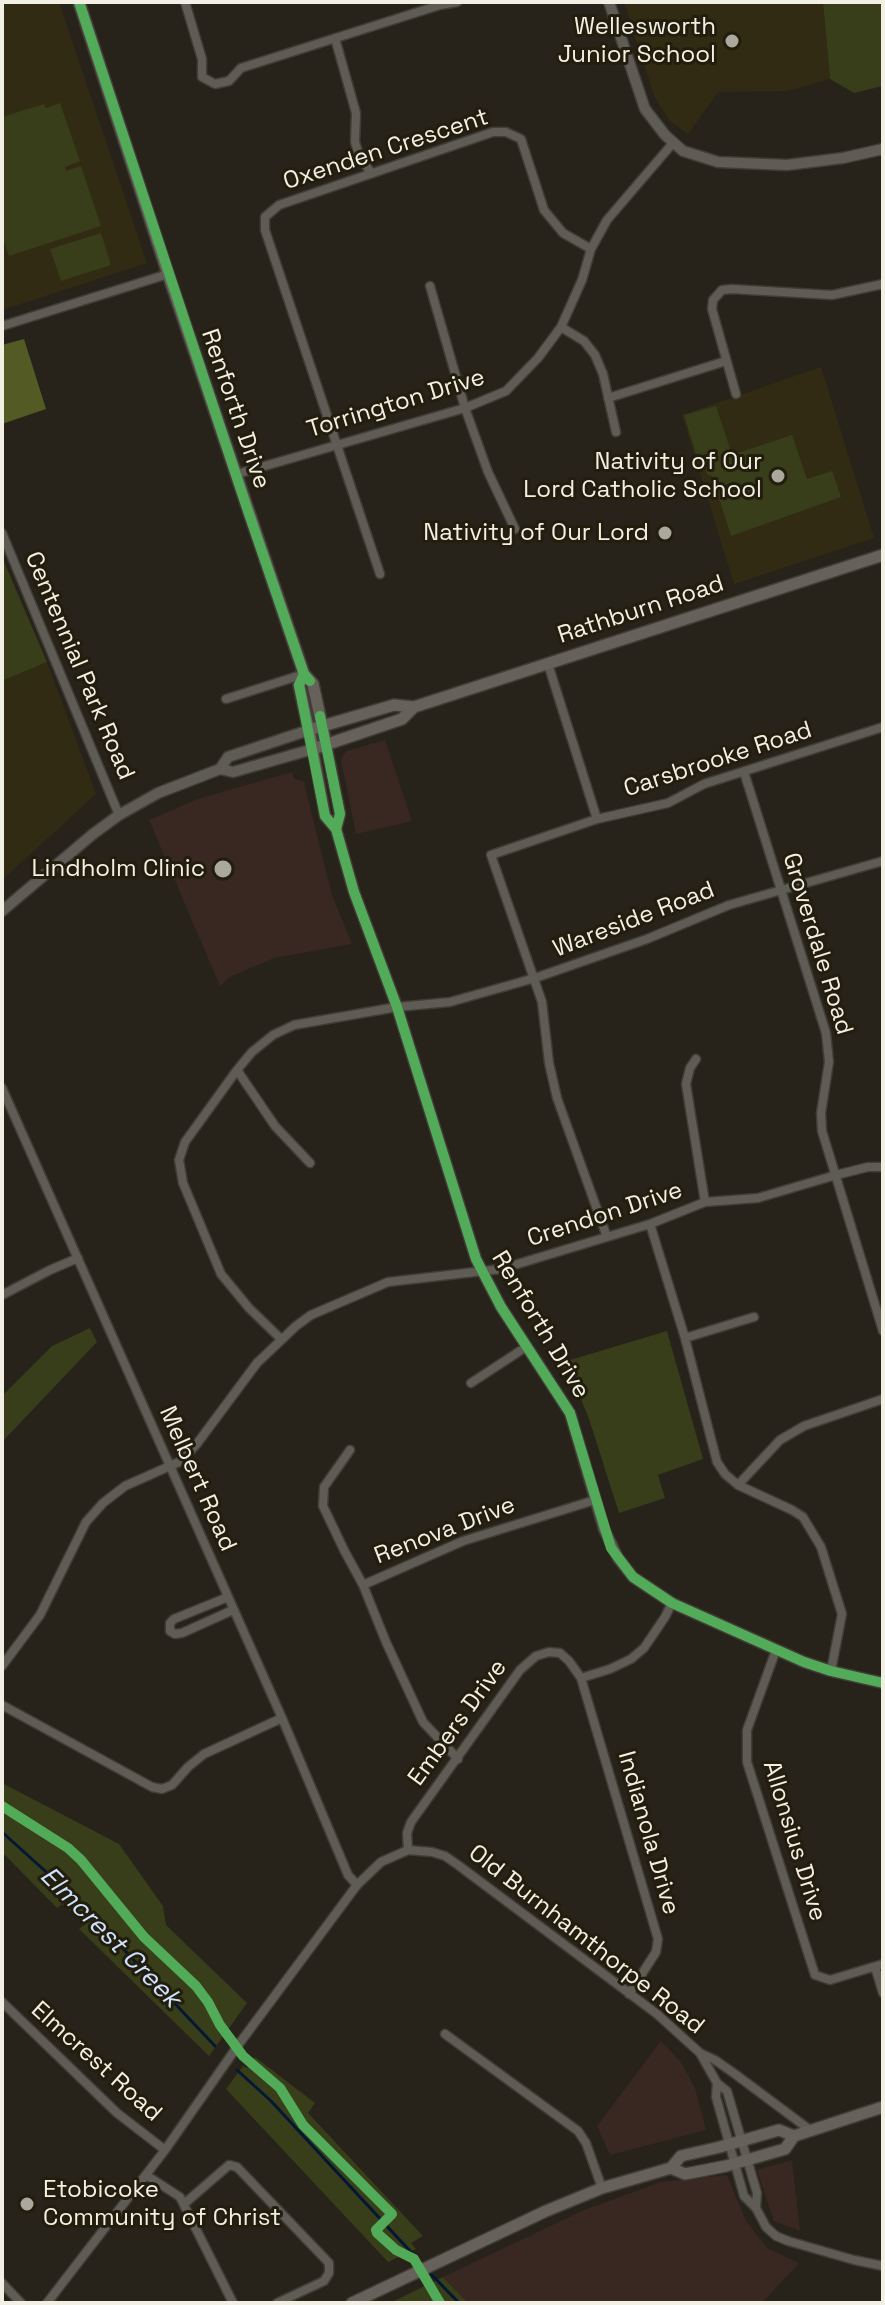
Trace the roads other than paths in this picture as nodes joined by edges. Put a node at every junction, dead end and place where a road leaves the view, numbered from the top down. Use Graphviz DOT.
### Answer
graph roads {
  1 [pos="79,2"];
  2 [pos="185,2"];
  3 [pos="457,2"];
  4 [pos="609,2"];
  5 [pos="335,38"];
  6 [pos="673,143"];
  7 [pos="883,149"];
  8 [pos="371,173"];
  9 [pos="591,249"];
  10 [pos="168,274"];
  11 [pos="883,284"];
  12 [pos="430,286"];
  13 [pos="2,326"];
  14 [pos="561,327"];
  15 [pos="726,361"];
  16 [pos="736,394"];
  17 [pos="608,398"];
  18 [pos="465,408"];
  19 [pos="616,432"];
  20 [pos="336,444"];
  21 [pos="237,474"];
  22 [pos="515,529"];
  23 [pos="2,533"];
  24 [pos="883,555"];
  25 [pos="380,574"];
  26 [pos="548,664"];
  27 [pos="304,674"];
  28 [pos="226,699"];
  29 [pos="414,707"];
  30 [pos="322,727"];
  31 [pos="883,727"];
  32 [pos="309,730"];
  33 [pos="326,744"];
  34 [pos="313,749"];
  35 [pos="220,769"];
  36 [pos="744,772"];
  37 [pos="119,815"];
  38 [pos="597,819"];
  39 [pos="336,829"];
  40 [pos="883,861"];
  41 [pos="781,889"];
  42 [pos="2,911"];
  43 [pos="535,978"];
  44 [pos="397,1007"];
  45 [pos="696,1059"];
  46 [pos="237,1070"];
  47 [pos="2,1088"];
  48 [pos="310,1163"];
  49 [pos="883,1167"];
  50 [pos="836,1175"];
  51 [pos="705,1202"];
  52 [pos="650,1224"];
  53 [pos="607,1237"];
  54 [pos="78,1258"];
  55 [pos="484,1272"];
  56 [pos="2,1295"];
  57 [pos="754,1317"];
  58 [pos="883,1331"];
  59 [pos="685,1338"];
  60 [pos="281,1339"];
  61 [pos="526,1347"];
  62 [pos="471,1383"];
  63 [pos="883,1399"];
  64 [pos="350,1450"];
  65 [pos="170,1466"];
  66 [pos="738,1485"];
  67 [pos="595,1500"];
  68 [pos="363,1585"];
  69 [pos="228,1597"];
  70 [pos="672,1603"];
  71 [pos="233,1610"];
  72 [pos="776,1650"];
  73 [pos="2,1666"];
  74 [pos="831,1671"];
  75 [pos="581,1678"];
  76 [pos="883,1683"];
  77 [pos="2,1705"];
  78 [pos="282,1718"];
  79 [pos="458,1759"];
  80 [pos="408,1850"];
  81 [pos="357,1885"];
  82 [pos="879,1965"];
  83 [pos="883,1993"];
  84 [pos="629,1994"];
  85 [pos="2,2002"];
  86 [pos="445,2034"];
  87 [pos="700,2053"];
  88 [pos="735,2074"];
  89 [pos="717,2082"];
  90 [pos="883,2107"];
  91 [pos="810,2130"];
  92 [pos="794,2136"];
  93 [pos="741,2140"];
  94 [pos="729,2144"];
  95 [pos="165,2150"];
  96 [pos="747,2160"];
  97 [pos="734,2163"];
  98 [pos="671,2168"];
  99 [pos="146,2175"];
  100 [pos="602,2188"];
  101 [pos="184,2204"];
  102 [pos="756,2208"];
  103 [pos="883,2266"];
  104 [pos="2,2283"];
  105 [pos="21,2303"];
  106 [pos="47,2303"];
  107 [pos="233,2303"];
  108 [pos="277,2303"];
  109 [pos="352,2303"];
  1 -- 10 [label="main road, Renforth Drive"];
  2 -- 5 [label="street"];
  3 -- 5 [label="street"];
  4 -- 6 [label="street"];
  5 -- 8 [label="street"];
  6 -- 7 [label="street"];
  6 -- 9 [label="street, Torrington Drive"];
  8 -- 9 [label="street, Oxenden Crescent"];
  8 -- 20 [label="street, Oxenden Crescent"];
  9 -- 14 [label="street, Torrington Drive"];
  10 -- 13 [label="street"];
  10 -- 21 [label="main road, Renforth Drive"];
  11 -- 15 [label="street"];
  12 -- 18 [label="street"];
  14 -- 17 [label="street"];
  14 -- 18 [label="street, Torrington Drive"];
  15 -- 16 [label="street"];
  15 -- 17 [label="street"];
  17 -- 19 [label="street"];
  18 -- 20 [label="street, Torrington Drive"];
  18 -- 22 [label="street"];
  20 -- 21 [label="street, Torrington Drive"];
  20 -- 25 [label="street, Oxenden Crescent"];
  21 -- 27 [label="main road, Renforth Drive"];
  23 -- 37 [label="street, Centennial Park Road"];
  24 -- 26 [label="main road, Rathburn Road"];
  26 -- 29 [label="main road, Rathburn Road"];
  26 -- 38 [label="street"];
  27 -- 28 [label="street"];
  27 -- 30 [label="main road, Renforth Drive"];
  27 -- 32 [label="main road, Renforth Drive"];
  29 -- 30 [label="main road, Rathburn Road"];
  29 -- 33 [label="main road, Rathburn Road"];
  30 -- 32 [label="main road, Rathburn Road"];
  30 -- 33 [label="main road, Renforth Drive"];
  31 -- 36 [label="street, Carsbrooke Road"];
  32 -- 34 [label="main road, Renforth Drive"];
  32 -- 35 [label="street, Rathburn Road"];
  33 -- 34 [label="main road, Rathburn Road"];
  33 -- 39 [label="street, Renforth Drive"];
  34 -- 35 [label="street, Rathburn Road"];
  34 -- 39 [label="street, Renforth Drive"];
  35 -- 37 [label="street, Rathburn Road"];
  36 -- 38 [label="street, Carsbrooke Road"];
  36 -- 41 [label="street, Groverdale Road"];
  37 -- 42 [label="street, Rathburn Road"];
  38 -- 43 [label="street, Carsbrooke Road"];
  39 -- 44 [label="street, Renforth Drive"];
  40 -- 41 [label="street, Wareside Road"];
  41 -- 43 [label="street, Wareside Road"];
  41 -- 50 [label="street, Groverdale Road"];
  43 -- 44 [label="street, Wareside Road"];
  43 -- 53 [label="street, Carsbrooke Road"];
  44 -- 46 [label="street, Wareside Road"];
  44 -- 55 [label="street, Renforth Drive"];
  45 -- 51 [label="street"];
  46 -- 48 [label="street"];
  46 -- 60 [label="street, Wareside Road"];
  47 -- 54 [label="street, Melbert Road"];
  49 -- 50 [label="street, Crendon Drive"];
  50 -- 51 [label="street, Crendon Drive"];
  50 -- 58 [label="street, Groverdale Road"];
  51 -- 52 [label="street, Crendon Drive"];
  52 -- 53 [label="street, Crendon Drive"];
  52 -- 59 [label="street"];
  53 -- 55 [label="street, Crendon Drive"];
  54 -- 56 [label="street"];
  54 -- 65 [label="street, Melbert Road"];
  55 -- 60 [label="street, Crendon Drive"];
  55 -- 61 [label="street, Renforth Drive"];
  57 -- 59 [label="street"];
  59 -- 66 [label="street"];
  60 -- 65 [label="street, Crendon Drive"];
  61 -- 62 [label="street"];
  61 -- 67 [label="street, Renforth Drive"];
  63 -- 66 [label="street"];
  64 -- 68 [label="street"];
  65 -- 69 [label="street, Melbert Road"];
  65 -- 73 [label="street, Crendon Drive"];
  66 -- 74 [label="street"];
  67 -- 68 [label="street, Renova Drive"];
  67 -- 70 [label="street, Renforth Drive"];
  68 -- 79 [label="street, Renova Drive"];
  69 -- 71 [label="street, Melbert Road"];
  69 -- 71 [label="street"];
  70 -- 72 [label="street, Renforth Drive"];
  70 -- 75 [label="street"];
  71 -- 78 [label="street, Melbert Road"];
  72 -- 74 [label="street, Renforth Drive"];
  72 -- 82 [label="street, Allonsius Drive"];
  74 -- 76 [label="street, Renforth Drive"];
  75 -- 79 [label="street, Embers Drive"];
  75 -- 84 [label="street, Indianola Drive"];
  77 -- 78 [label="street"];
  78 -- 81 [label="street, Melbert Road"];
  79 -- 80 [label="street, Embers Drive"];
  80 -- 81 [label="street"];
  80 -- 84 [label="street, Old Burnhamthorpe Road"];
  81 -- 95 [label="street"];
  82 -- 83 [label="street"];
  84 -- 87 [label="street, Old Burnhamthorpe Road"];
  85 -- 95 [label="street, Elmcrest Road"];
  86 -- 100 [label="street"];
  87 -- 88 [label="street, Old Burnhamthorpe Road"];
  87 -- 89 [label="street, Old Burnhamthorpe Road"];
  88 -- 89 [label="street"];
  88 -- 91 [label="street, Old Burnhamthorpe Road"];
  89 -- 93 [label="street, Old Burnhamthorpe Road"];
  89 -- 94 [label="street, Old Burnhamthorpe Road"];
  90 -- 91 [label="main road"];
  91 -- 92 [label="main road"];
  92 -- 93 [label="main road"];
  92 -- 96 [label="main road"];
  93 -- 94 [label="main road"];
  93 -- 96 [label="street, Old Burnhamthorpe Road"];
  94 -- 97 [label="street, Old Burnhamthorpe Road"];
  94 -- 98 [label="main road"];
  95 -- 99 [label="street"];
  96 -- 97 [label="main road"];
  96 -- 102 [label="street, Old Burnhamthorpe Road"];
  97 -- 98 [label="main road"];
  97 -- 102 [label="street, Old Burnhamthorpe Road"];
  98 -- 100 [label="main road"];
  99 -- 101 [label="street"];
  99 -- 106 [label="street"];
  100 -- 109 [label="main road"];
  101 -- 107 [label="street"];
  101 -- 108 [label="street"];
  102 -- 103 [label="street, Old Burnhamthorpe Road"];
  104 -- 105 [label="street"];
}
